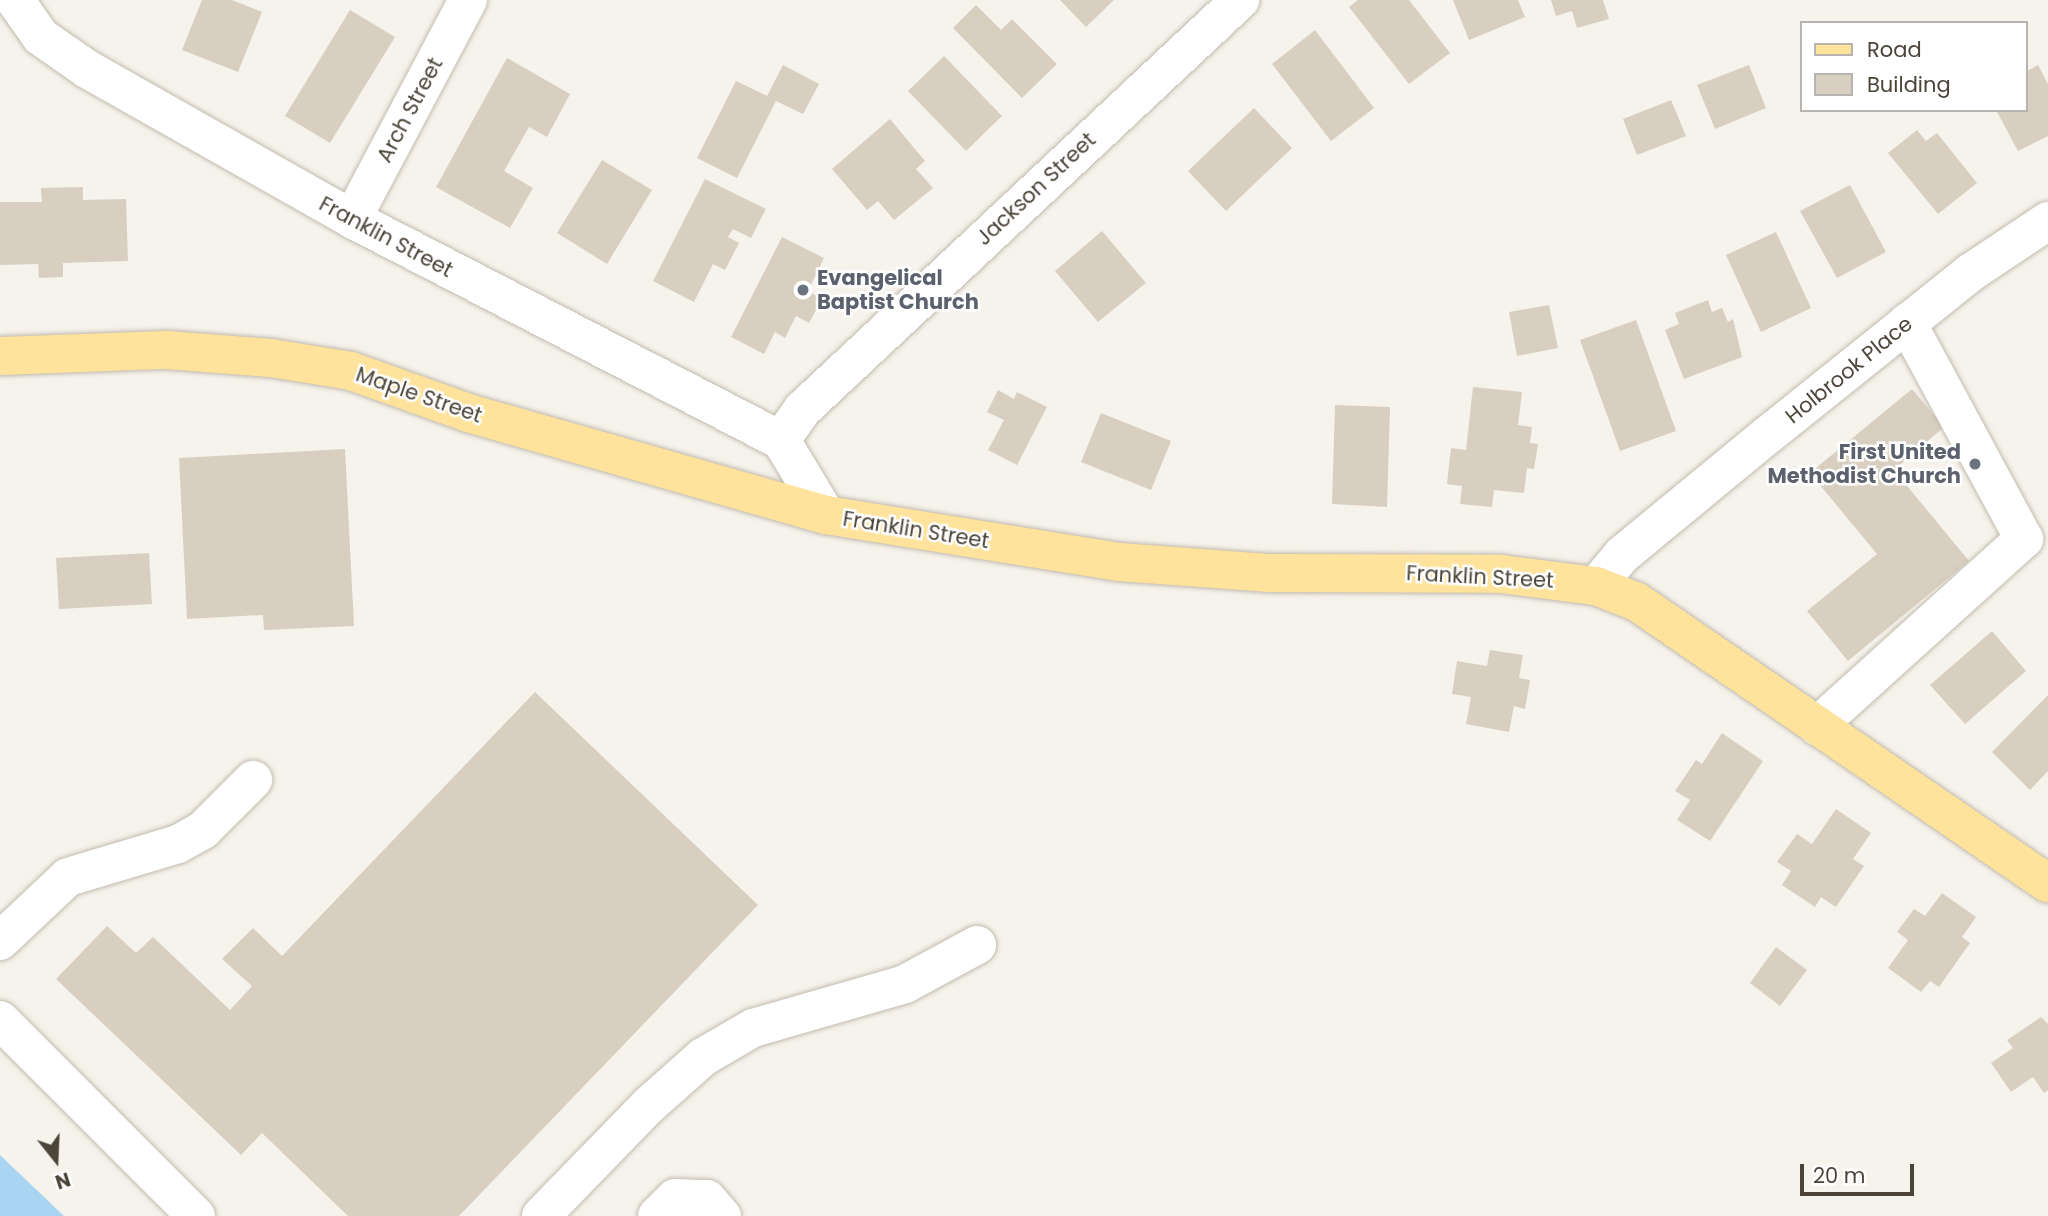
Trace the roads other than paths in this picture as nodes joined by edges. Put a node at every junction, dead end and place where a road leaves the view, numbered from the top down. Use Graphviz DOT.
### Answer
graph roads {
  1 [pos="15,0"];
  2 [pos="468,0"];
  3 [pos="1240,0"];
  4 [pos="352,219"];
  5 [pos="2048,221"];
  6 [pos="1908,323"];
  7 [pos="0,356"];
  8 [pos="781,440"];
  9 [pos="826,515"];
  10 [pos="1596,586"];
  11 [pos="1817,726"];
  12 [pos="253,780"];
  13 [pos="2048,883"];
  14 [pos="0,941"];
  15 [pos="977,945"];
  16 [pos="0,1020"];
  17 [pos="196,1216"];
  18 [pos="541,1216"];
  19 [pos="657,1216"];
  20 [pos="722,1216"];
  1 -- 4 [label="street, Franklin Street"];
  2 -- 4 [label="street, Arch Street"];
  3 -- 8 [label="street, Jackson Street"];
  4 -- 8 [label="street, Franklin Street"];
  5 -- 6 [label="street, Holbrook Place"];
  6 -- 10 [label="street, Holbrook Place"];
  6 -- 11 [label="street"];
  7 -- 9 [label="main road, Maple Street"];
  8 -- 9 [label="street"];
  9 -- 10 [label="main road, Franklin Street"];
  10 -- 11 [label="main road, Franklin Street"];
  11 -- 13 [label="main road, Franklin Street"];
  12 -- 14 [label="street"];
  15 -- 18 [label="street"];
  16 -- 17 [label="street"];
  19 -- 20 [label="street"];
}
